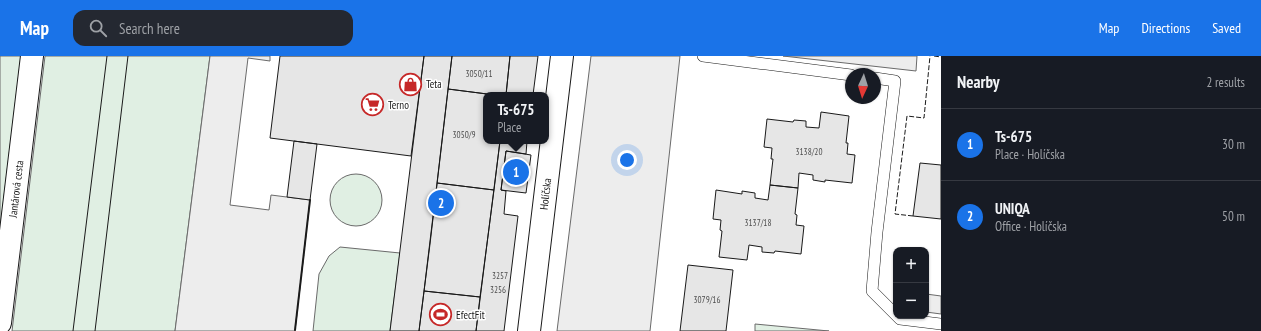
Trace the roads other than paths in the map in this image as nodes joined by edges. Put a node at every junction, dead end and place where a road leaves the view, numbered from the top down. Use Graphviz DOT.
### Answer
graph roads {
  1 [pos="32,56"];
  2 [pos="562,56"];
  3 [pos="703,56"];
  4 [pos="845,74"];
  5 [pos="881,79"];
  6 [pos="893,313"];
  7 [pos="900,319"];
  8 [pos="0,322"];
  9 [pos="941,324"];
  10 [pos="529,331"];
  1 -- 8 [label="street, Jantárová cesta"];
  2 -- 10 [label="street, Holíčska"];
  3 -- 4 [label="lane"];
  5 -- 6 [label="lane"];
  7 -- 9 [label="lane"];
}
